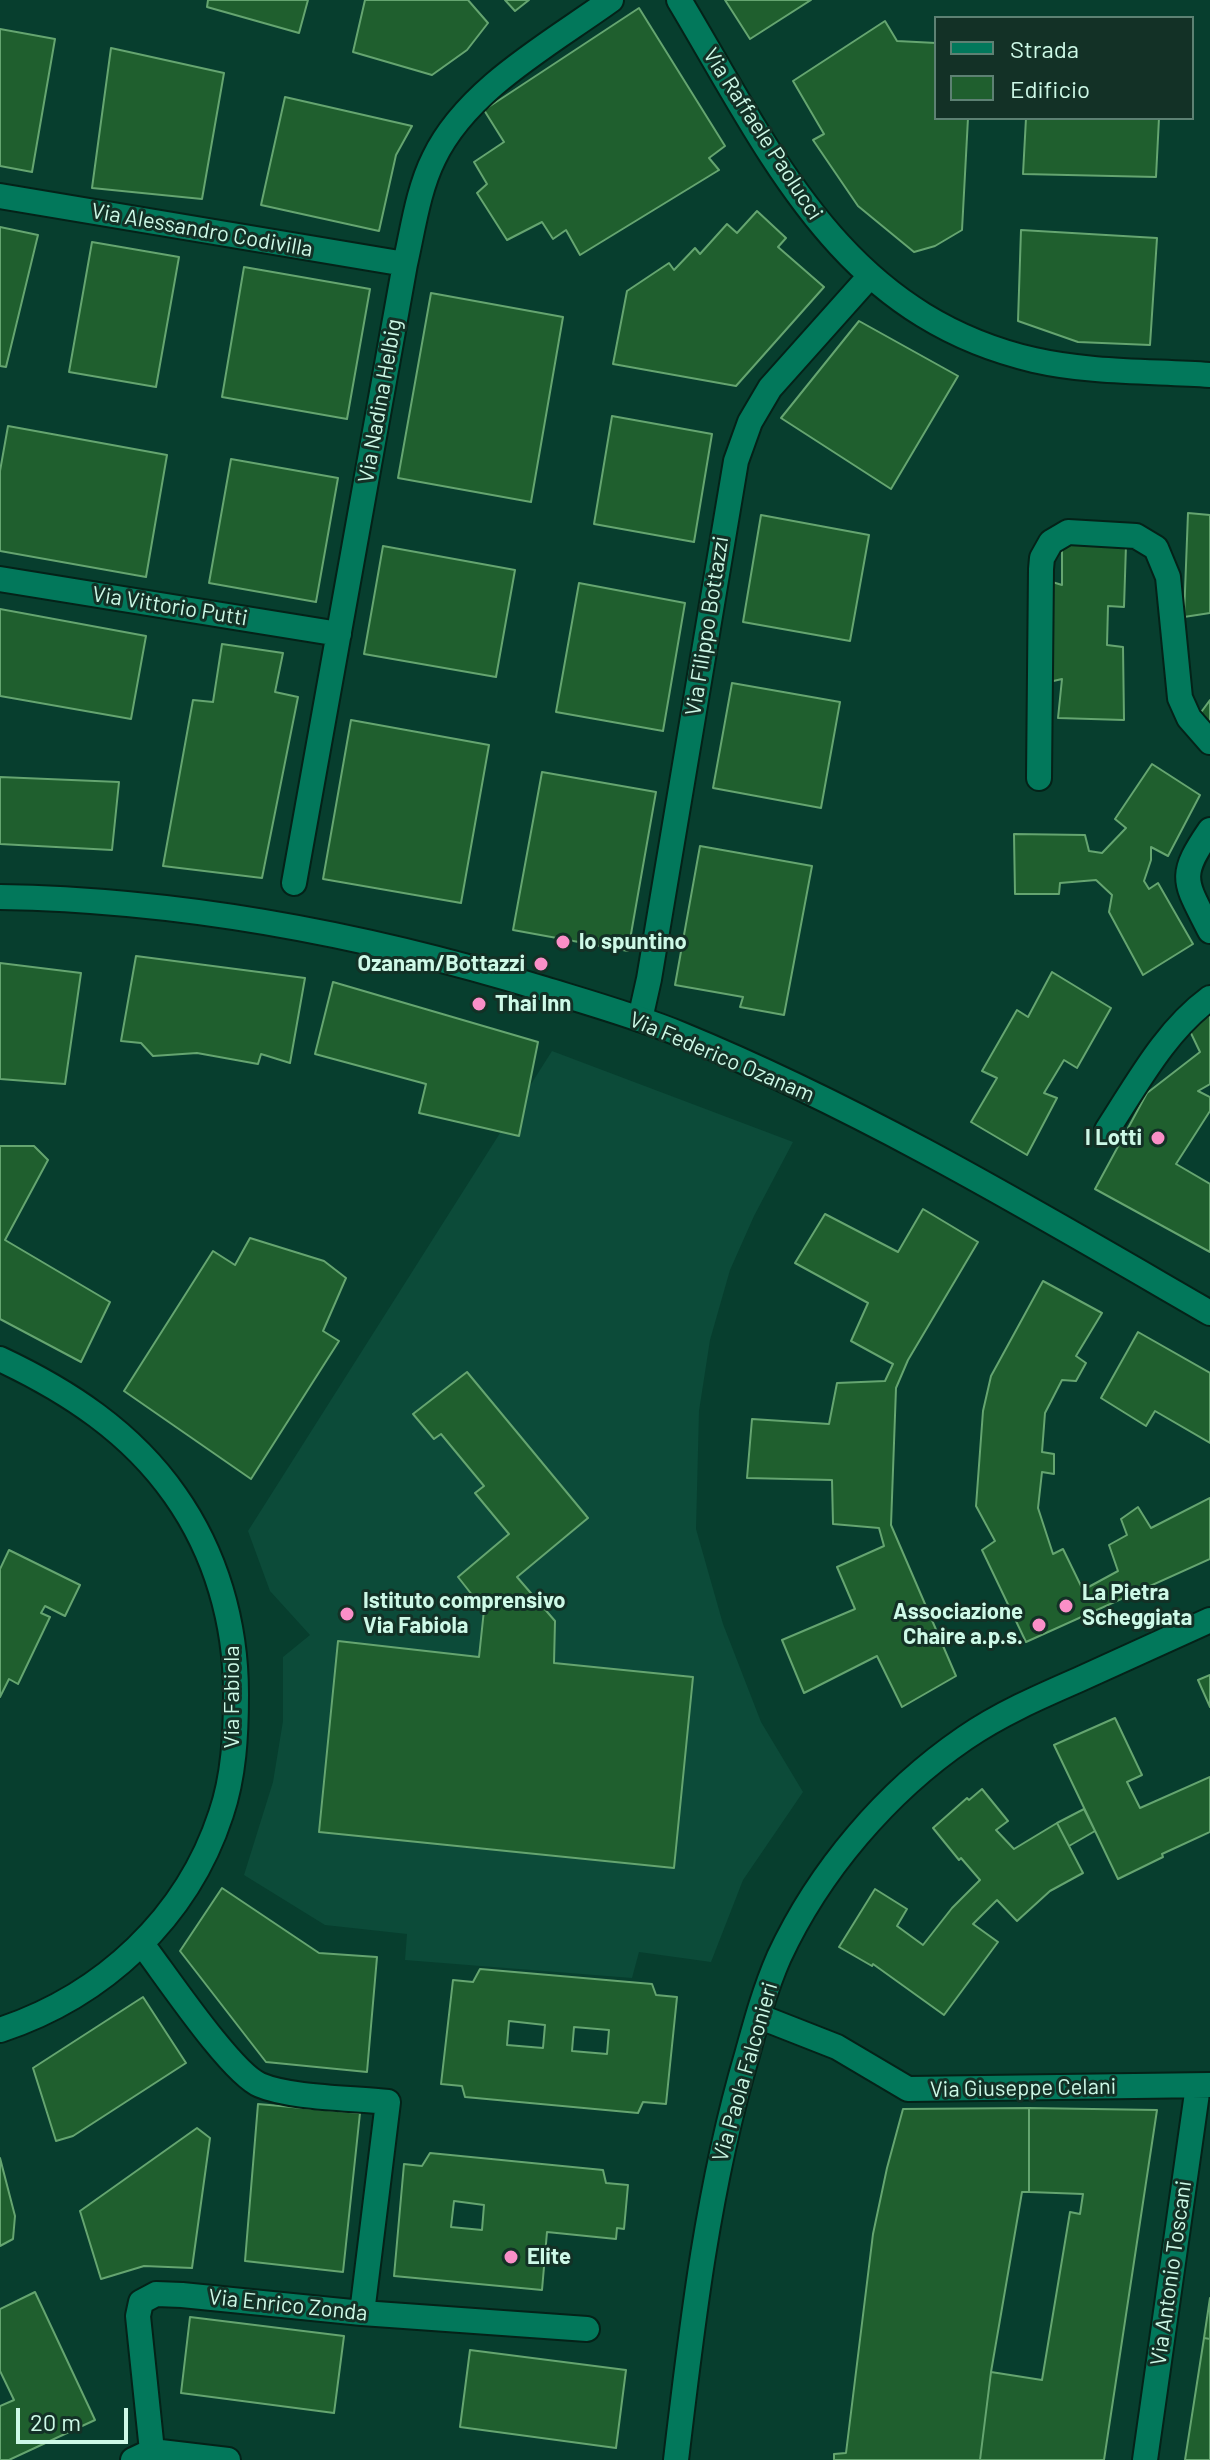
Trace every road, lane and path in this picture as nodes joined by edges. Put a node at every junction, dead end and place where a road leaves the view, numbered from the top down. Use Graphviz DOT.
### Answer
graph roads {
  1 [pos="611,0"];
  2 [pos="679,0"];
  3 [pos="0,196"];
  4 [pos="405,264"];
  5 [pos="870,276"];
  6 [pos="1210,375"];
  7 [pos="0,579"];
  8 [pos="339,634"];
  9 [pos="1210,742"];
  10 [pos="1039,778"];
  11 [pos="1210,830"];
  12 [pos="294,883"];
  13 [pos="0,897"];
  14 [pos="1210,931"];
  15 [pos="1210,998"];
  16 [pos="640,1019"];
  17 [pos="1107,1130"];
  18 [pos="1210,1313"];
  19 [pos="0,1359"];
  20 [pos="1210,1620"];
  21 [pos="142,1944"];
  22 [pos="758,2016"];
  23 [pos="0,2030"];
  24 [pos="1204,2086"];
  25 [pos="362,2313"];
  26 [pos="587,2329"];
  27 [pos="147,2457"];
  28 [pos="228,2460"];
  29 [pos="676,2460"];
  30 [pos="1145,2460"];
  1 -- 4 [label="street, Via Nadina Helbig"];
  2 -- 5 [label="street, Via Raffaele Paolucci"];
  3 -- 4 [label="street, Via Alessandro Codivilla"];
  4 -- 8 [label="street, Via Nadina Helbig"];
  5 -- 6 [label="street, Via Raffaele Paolucci"];
  5 -- 16 [label="street, Via Filippo Bottazzi"];
  7 -- 8 [label="street, Via Vittorio Putti"];
  8 -- 12 [label="street, Via Nadina Helbig"];
  9 -- 10 [label="street"];
  11 -- 14 [label="street"];
  13 -- 16 [label="street, Via Federico Ozanam"];
  15 -- 17 [label="street"];
  16 -- 18 [label="street, Via Federico Ozanam"];
  19 -- 21 [label="street, Via Fabiola"];
  20 -- 22 [label="street, Via Paola Falconieri"];
  21 -- 23 [label="street, Via Fabiola"];
  21 -- 25 [label="street"];
  22 -- 24 [label="street, Via Giuseppe Celani"];
  22 -- 29 [label="street, Via Paola Falconieri"];
  24 -- 30 [label="street, Via Antonio Toscani"];
  25 -- 26 [label="street, Via Enrico Zonda"];
  25 -- 27 [label="street, Via Enrico Zonda"];
  27 -- 28 [label="street"];
}
